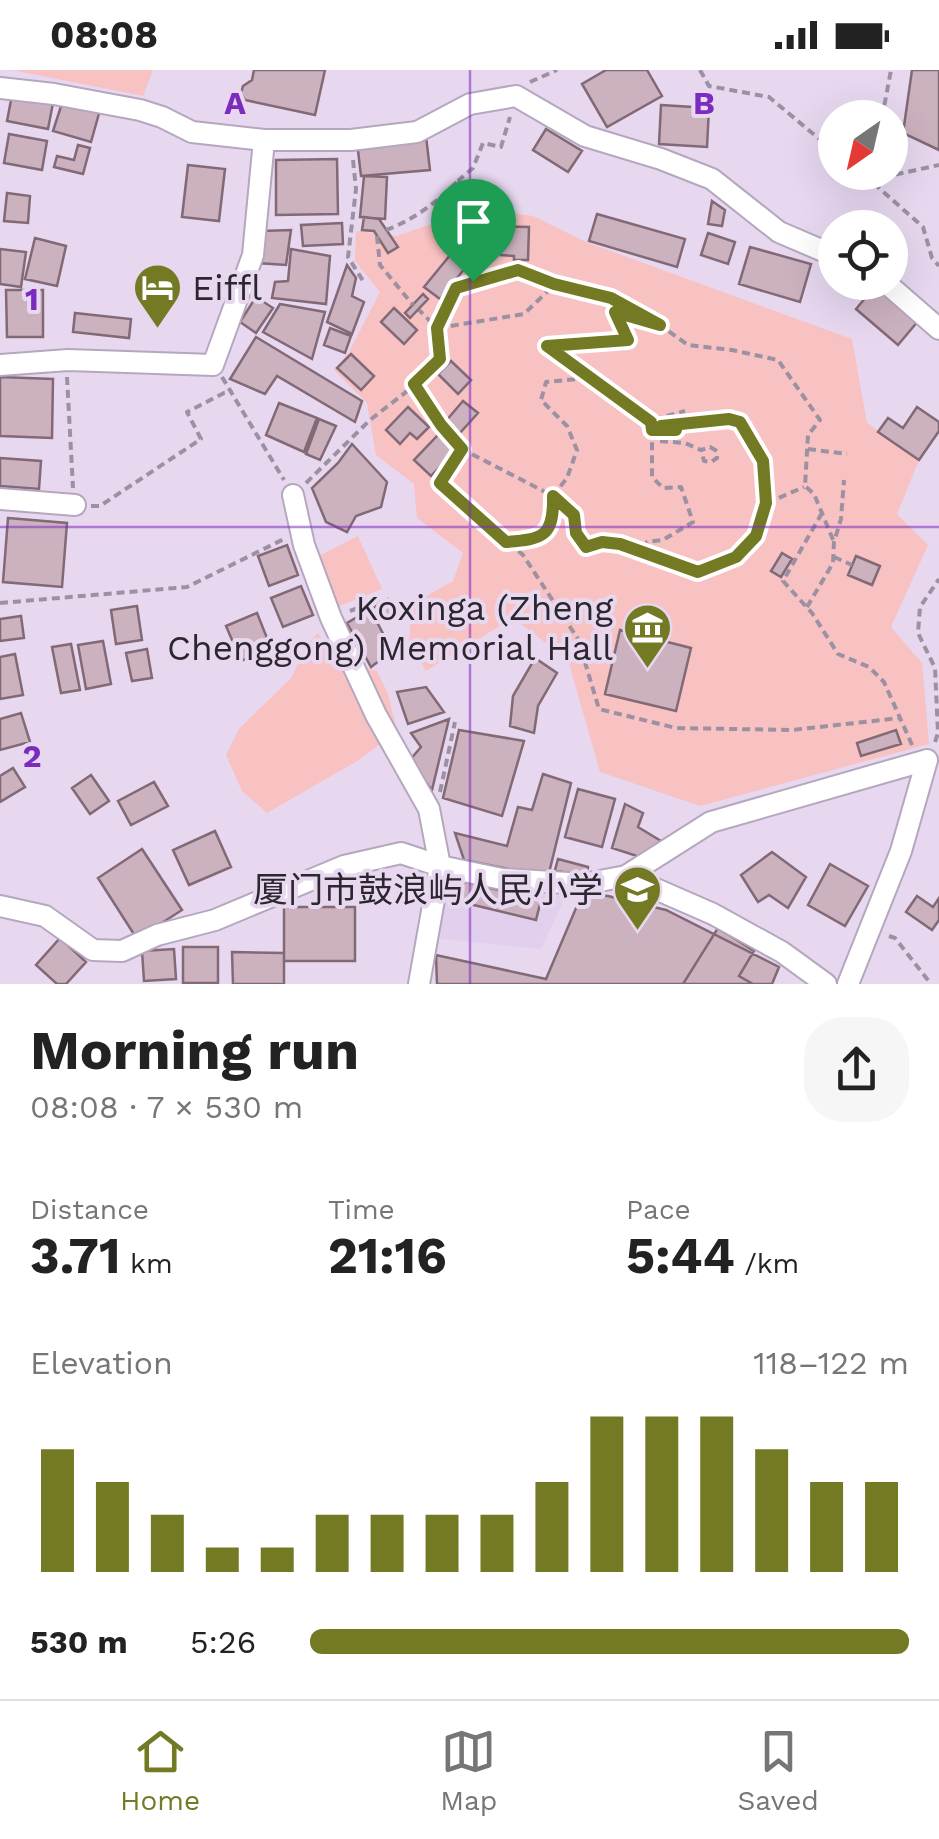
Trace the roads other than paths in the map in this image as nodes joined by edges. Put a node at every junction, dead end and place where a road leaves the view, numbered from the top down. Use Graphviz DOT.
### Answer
graph roads {
  1 [pos="0,88"];
  2 [pos="264,140"];
  3 [pos="818,249"];
  4 [pos="906,300"];
  5 [pos="939,328"];
  6 [pos="0,365"];
  7 [pos="293,495"];
  8 [pos="0,500"];
  9 [pos="74,505"];
  10 [pos="440,866"];
  11 [pos="626,876"];
  12 [pos="0,906"];
  13 [pos="419,984"];
  14 [pos="826,984"];
  15 [pos="848,984"];
  1 -- 2 [label="street"];
  2 -- 3 [label="street"];
  2 -- 6 [label="street"];
  4 -- 5 [label="street"];
  7 -- 10 [label="street"];
  8 -- 9 [label="street"];
  10 -- 11 [label="street"];
  10 -- 12 [label="street"];
  10 -- 13 [label="street"];
  11 -- 14 [label="street"];
  11 -- 15 [label="street"];
}
